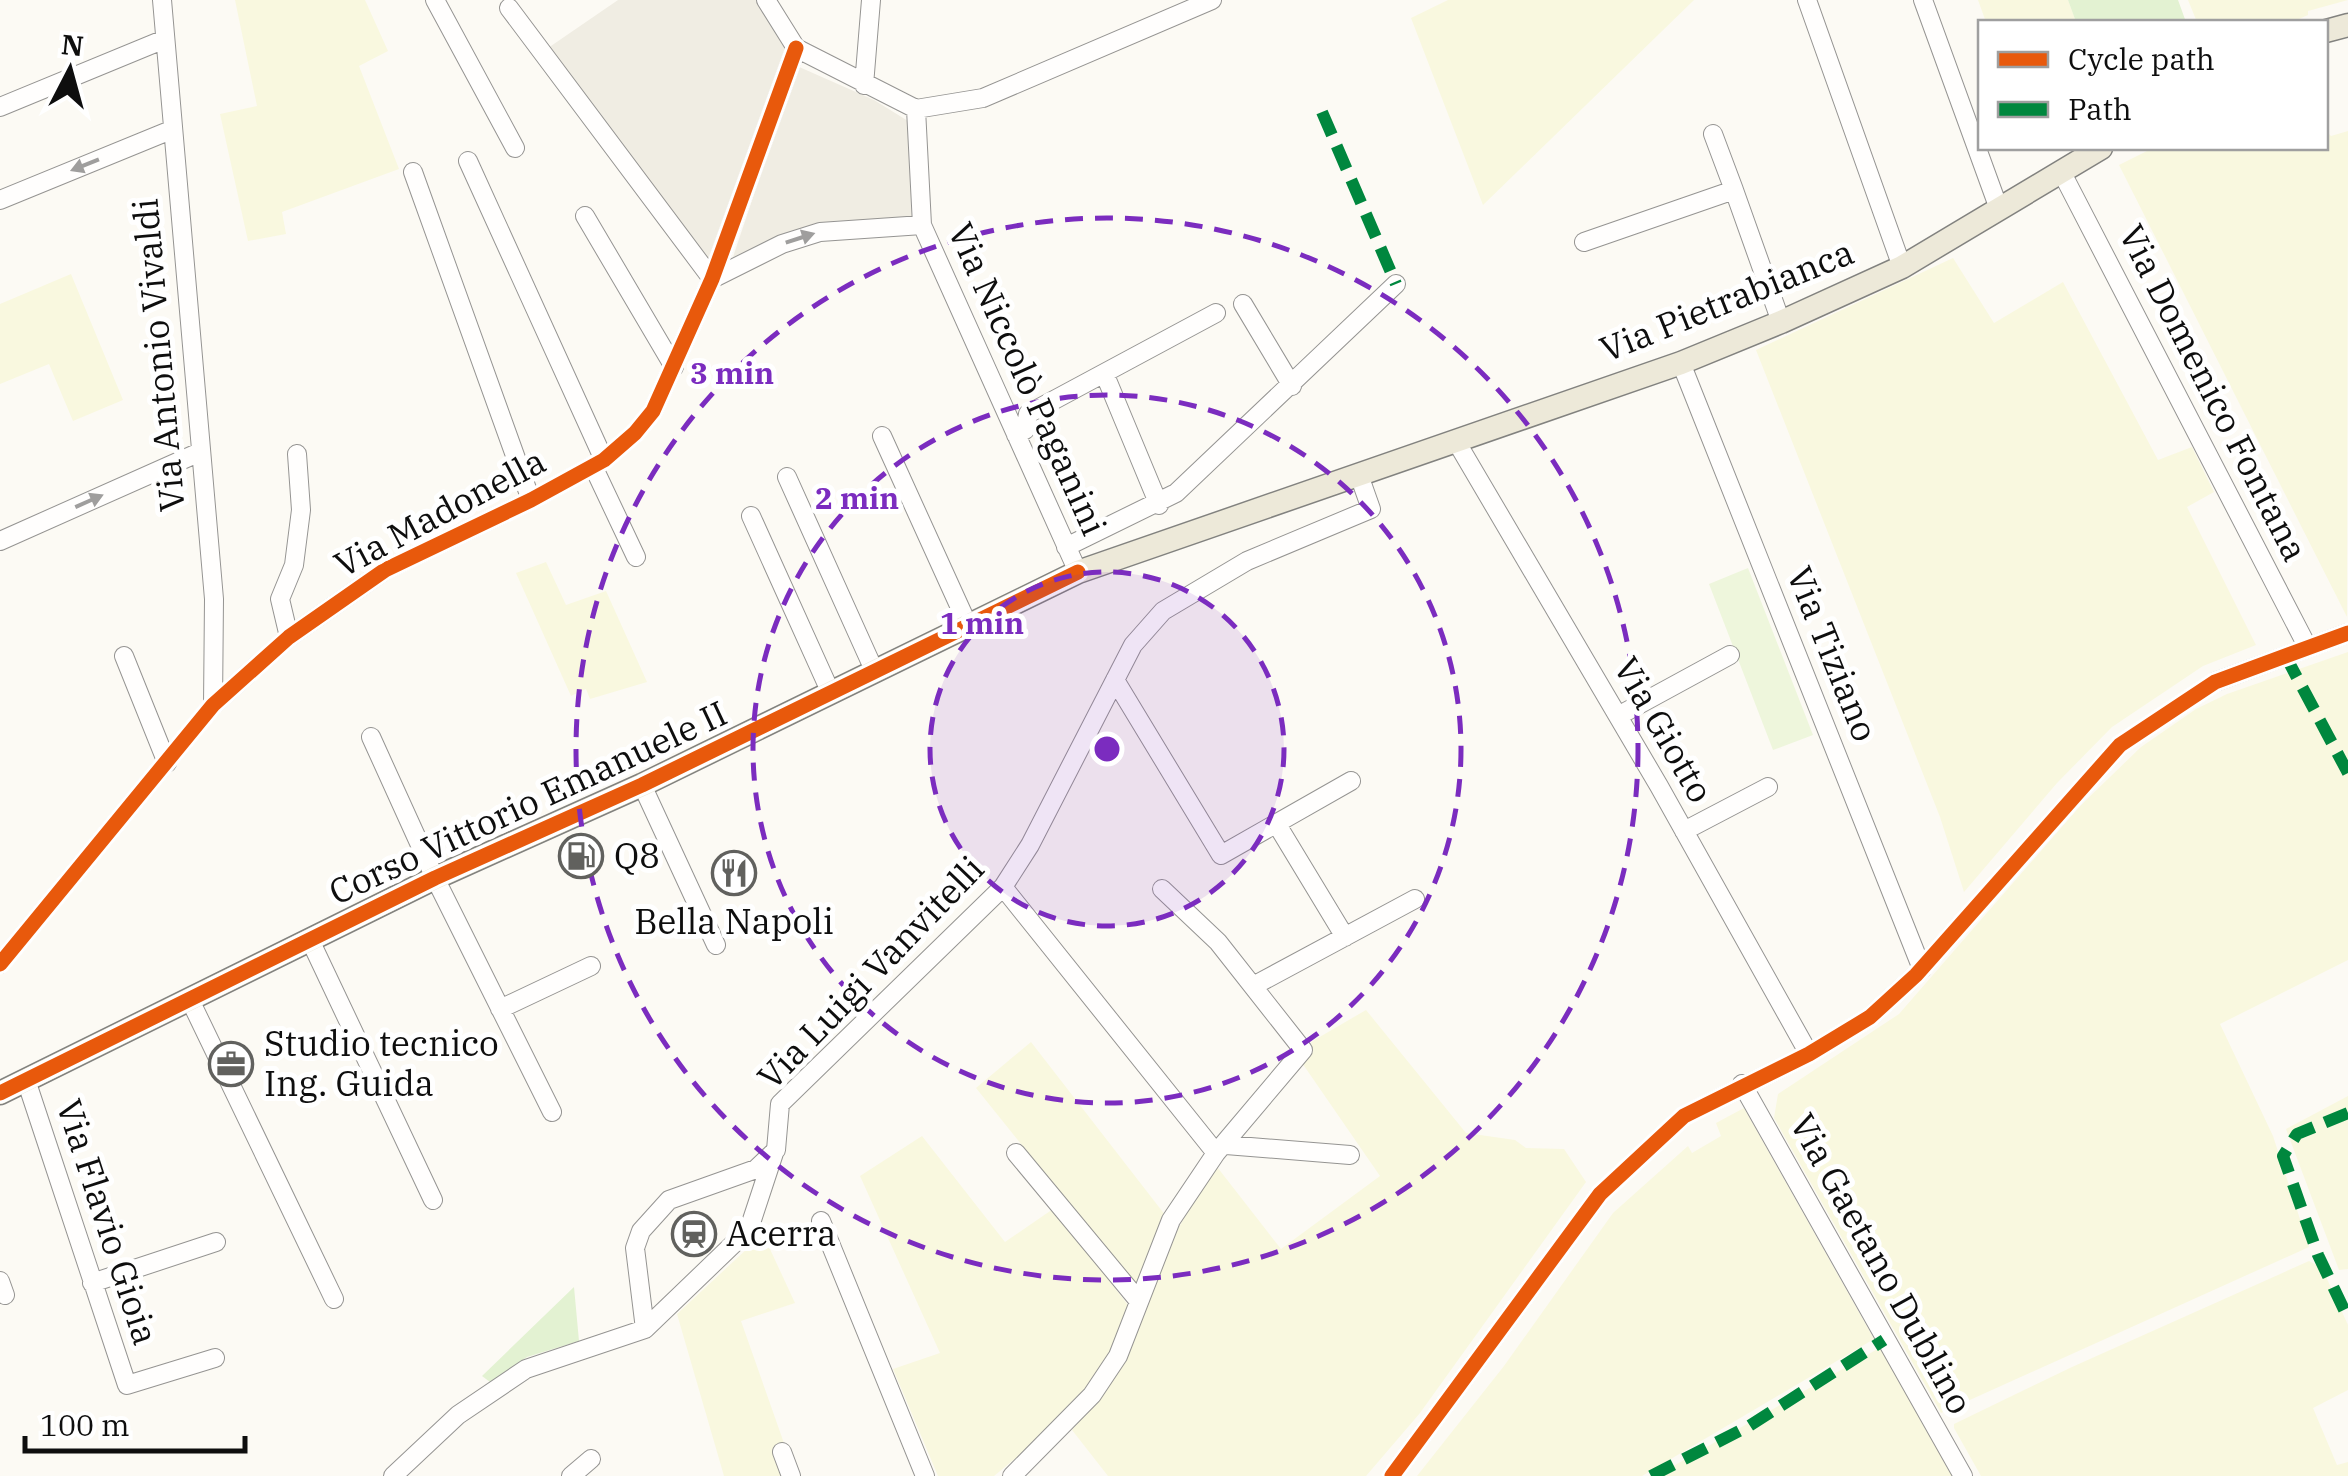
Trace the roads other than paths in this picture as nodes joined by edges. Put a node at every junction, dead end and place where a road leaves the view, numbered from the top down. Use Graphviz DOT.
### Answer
graph roads {
  1 [pos="162,0"];
  2 [pos="435,0"];
  3 [pos="766,0"];
  4 [pos="871,0"];
  5 [pos="1212,0"];
  6 [pos="1807,0"];
  7 [pos="1923,0"];
  8 [pos="509,8"];
  9 [pos="165,40"];
  10 [pos="796,48"];
  11 [pos="864,85"];
  12 [pos="0,107"];
  13 [pos="916,109"];
  14 [pos="171,130"];
  15 [pos="1713,134"];
  16 [pos="515,148"];
  17 [pos="2098,150"];
  18 [pos="468,161"];
  19 [pos="2061,171"];
  20 [pos="413,172"];
  21 [pos="1734,190"];
  22 [pos="0,200"];
  23 [pos="1999,209"];
  24 [pos="586,216"];
  25 [pos="922,225"];
  26 [pos="1584,242"];
  27 [pos="1902,267"];
  28 [pos="712,280"];
  29 [pos="1396,284"];
  30 [pos="1243,304"];
  31 [pos="1216,313"];
  32 [pos="1781,322"];
  33 [pos="1681,362"];
  34 [pos="674,367"];
  35 [pos="1105,375"];
  36 [pos="1292,386"];
  37 [pos="1016,435"];
  38 [pos="882,436"];
  39 [pos="1456,441"];
  40 [pos="200,452"];
  41 [pos="296,454"];
  42 [pos="598,463"];
  43 [pos="1358,475"];
  44 [pos="787,477"];
  45 [pos="531,500"];
  46 [pos="1160,505"];
  47 [pos="751,516"];
  48 [pos="0,540"];
  49 [pos="1066,547"];
  50 [pos="636,558"];
  51 [pos="1078,572"];
  52 [pos="967,623"];
  53 [pos="2348,633"];
  54 [pos="289,637"];
  55 [pos="2307,646"];
  56 [pos="1730,655"];
  57 [pos="124,656"];
  58 [pos="874,670"];
  59 [pos="1115,680"];
  60 [pos="830,691"];
  61 [pos="214,705"];
  62 [pos="1618,716"];
  63 [pos="371,737"];
  64 [pos="166,763"];
  65 [pos="1350,781"];
  66 [pos="642,785"];
  67 [pos="1768,787"];
  68 [pos="1276,824"];
  69 [pos="1684,831"];
  70 [pos="435,878"];
  71 [pos="1003,887"];
  72 [pos="1162,888"];
  73 [pos="1415,900"];
  74 [pos="1345,937"];
  75 [pos="310,940"];
  76 [pos="716,945"];
  77 [pos="0,964"];
  78 [pos="591,966"];
  79 [pos="1922,969"];
  80 [pos="1255,985"];
  81 [pos="190,1000"];
  82 [pos="500,1009"];
  83 [pos="1809,1054"];
  84 [pos="1742,1084"];
  85 [pos="8,1089"];
  86 [pos="552,1112"];
  87 [pos="1221,1149"];
  88 [pos="776,1150"];
  89 [pos="1016,1152"];
  90 [pos="1350,1154"];
  91 [pos="432,1200"];
  92 [pos="822,1221"];
  93 [pos="216,1242"];
  94 [pos="92,1283"];
  95 [pos="334,1299"];
  96 [pos="1138,1300"];
  97 [pos="645,1329"];
  98 [pos="215,1358"];
  99 [pos="782,1452"];
  100 [pos="591,1458"];
  101 [pos="393,1476"];
  102 [pos="571,1476"];
  103 [pos="791,1476"];
  104 [pos="925,1476"];
  105 [pos="1012,1476"];
  106 [pos="1392,1476"];
  107 [pos="1964,1476"];
  1 -- 9 [label="street, Via Antonio Vivaldi"];
  2 -- 16 [label="street"];
  3 -- 10 [label="street"];
  4 -- 11 [label="street"];
  5 -- 13 [label="street"];
  6 -- 27 [label="street"];
  7 -- 23 [label="street"];
  8 -- 28 [label="street"];
  9 -- 12 [label="street"];
  9 -- 14 [label="street, Via Antonio Vivaldi"];
  10 -- 11 [label="street"];
  10 -- 28 [label="street, Via Madonella"];
  11 -- 13 [label="street"];
  13 -- 25 [label="street, Via Niccolò Paganini"];
  14 -- 22 [label="street, one-way"];
  14 -- 40 [label="street, Via Antonio Vivaldi"];
  15 -- 21 [label="street"];
  17 -- 19 [label="main road, Via Pietrabianca"];
  18 -- 42 [label="street"];
  19 -- 23 [label="main road, Via Pietrabianca"];
  19 -- 55 [label="street, Via Domenico Fontana"];
  20 -- 45 [label="street"];
  21 -- 26 [label="street"];
  21 -- 32 [label="street"];
  23 -- 27 [label="main road, Via Pietrabianca"];
  24 -- 34 [label="street"];
  28 -- 25 [label="street, one-way"];
  25 -- 37 [label="street, Via Niccolò Paganini"];
  27 -- 32 [label="main road, Via Pietrabianca"];
  28 -- 34 [label="street, Via Madonella"];
  29 -- 36 [label="street"];
  30 -- 36 [label="street"];
  31 -- 35 [label="street"];
  32 -- 33 [label="main road, Via Pietrabianca"];
  33 -- 39 [label="main road, Via Pietrabianca"];
  33 -- 79 [label="street, Via Tiziano"];
  34 -- 42 [label="street, Via Madonella"];
  35 -- 37 [label="street"];
  35 -- 46 [label="street"];
  36 -- 46 [label="street"];
  37 -- 49 [label="street, Via Niccolò Paganini"];
  38 -- 52 [label="street"];
  39 -- 43 [label="main road, Via Pietrabianca"];
  39 -- 62 [label="street, Via Giotto"];
  48 -- 40 [label="street, one-way"];
  40 -- 61 [label="street, Via Antonio Vivaldi"];
  41 -- 54 [label="street"];
  42 -- 45 [label="street, Via Madonella"];
  42 -- 50 [label="street"];
  43 -- 51 [label="main road, Via Pietrabianca"];
  43 -- 59 [label="street, Via Luigi Vanvitelli"];
  44 -- 58 [label="street"];
  45 -- 54 [label="street, Via Madonella"];
  46 -- 49 [label="street"];
  47 -- 60 [label="street"];
  49 -- 51 [label="street, Via Niccolò Paganini"];
  51 -- 52 [label="main road, Corso Vittorio Emanuele II"];
  52 -- 58 [label="main road, Corso Vittorio Emanuele II"];
  53 -- 55 [label="street"];
  54 -- 61 [label="street, Via Madonella"];
  55 -- 79 [label="street"];
  56 -- 62 [label="street"];
  57 -- 64 [label="street"];
  58 -- 60 [label="main road, Corso Vittorio Emanuele II"];
  59 -- 68 [label="street"];
  59 -- 71 [label="street, Via Luigi Vanvitelli"];
  60 -- 66 [label="main road, Corso Vittorio Emanuele II"];
  61 -- 64 [label="street, Via Madonella"];
  62 -- 69 [label="street, Via Giotto"];
  63 -- 70 [label="street"];
  64 -- 77 [label="street, Via Madonella"];
  65 -- 68 [label="street"];
  66 -- 70 [label="main road, Corso Vittorio Emanuele II"];
  66 -- 76 [label="street"];
  67 -- 69 [label="street"];
  68 -- 74 [label="street"];
  69 -- 83 [label="street, Via Giotto"];
  70 -- 75 [label="main road, Corso Vittorio Emanuele II"];
  70 -- 82 [label="street"];
  71 -- 87 [label="street"];
  71 -- 88 [label="street, Via Luigi Vanvitelli"];
  72 -- 80 [label="street"];
  73 -- 74 [label="street"];
  74 -- 80 [label="street"];
  75 -- 81 [label="main road, Corso Vittorio Emanuele II"];
  75 -- 91 [label="street"];
  78 -- 82 [label="street"];
  79 -- 83 [label="street"];
  80 -- 87 [label="street"];
  81 -- 85 [label="main road, Corso Vittorio Emanuele II"];
  81 -- 95 [label="street"];
  82 -- 86 [label="street"];
  83 -- 84 [label="street"];
  84 -- 106 [label="street"];
  84 -- 107 [label="street, Via Gaetano Dublino"];
  85 -- 94 [label="street, Via Flavio Gioia"];
  87 -- 90 [label="street"];
  87 -- 96 [label="street"];
  88 -- 97 [label="street, Via Luigi Vanvitelli"];
  88 -- 97 [label="street, Via Luigi Vanvitelli"];
  89 -- 96 [label="street"];
  92 -- 104 [label="street"];
  93 -- 94 [label="street"];
  94 -- 98 [label="street, Via Flavio Gioia"];
  96 -- 105 [label="street"];
  97 -- 101 [label="street, Via Luigi Vanvitelli"];
  99 -- 103 [label="street"];
  100 -- 102 [label="street"];
}
